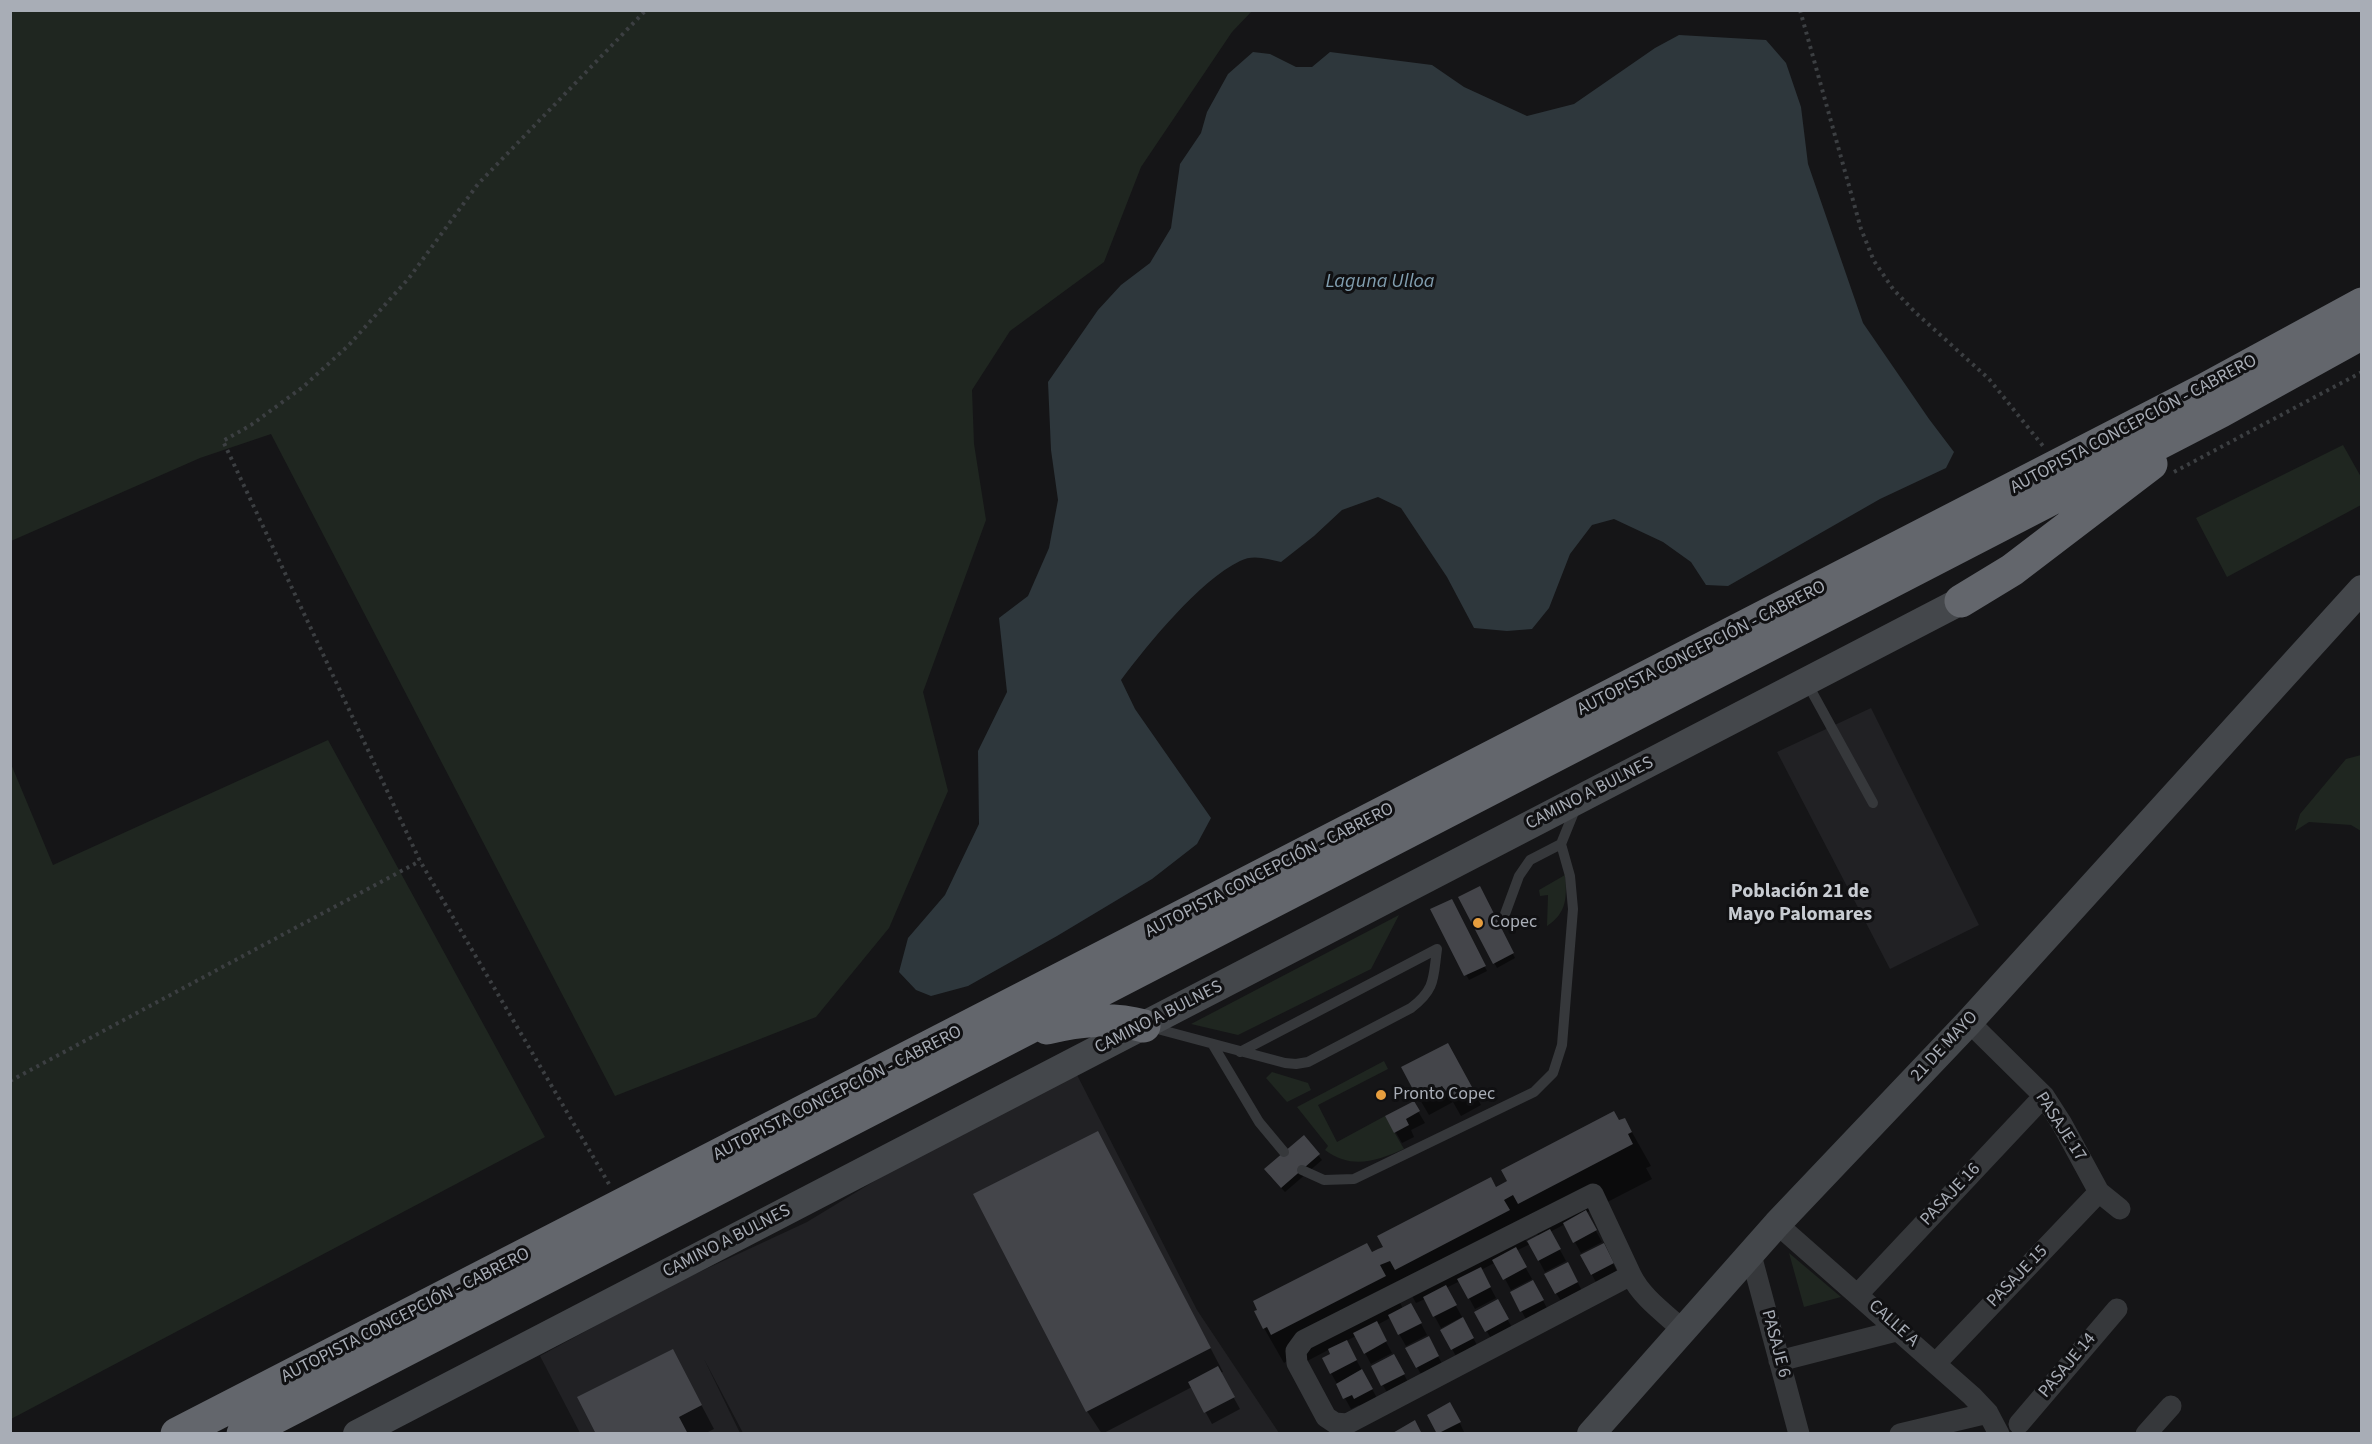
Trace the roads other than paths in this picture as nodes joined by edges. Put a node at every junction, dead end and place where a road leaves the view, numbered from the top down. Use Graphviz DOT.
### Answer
graph roads {
  1 [pos="2361,304"];
  2 [pos="2361,333"];
  3 [pos="2221,411"];
  4 [pos="2361,590"];
  5 [pos="1961,601"];
  6 [pos="1807,683"];
  7 [pos="1578,801"];
  8 [pos="1873,803"];
  9 [pos="1561,844"];
  10 [pos="1505,914"];
  11 [pos="1969,1022"];
  12 [pos="1144,1026"];
  13 [pos="1010,1036"];
  14 [pos="1213,1046"];
  15 [pos="1240,1052"];
  16 [pos="2044,1096"];
  17 [pos="1284,1152"];
  18 [pos="1302,1170"];
  19 [pos="2099,1192"];
  20 [pos="2120,1209"];
  21 [pos="1777,1224"];
  22 [pos="1751,1255"];
  23 [pos="1631,1275"];
  24 [pos="1858,1294"];
  25 [pos="2117,1309"];
  26 [pos="1899,1330"];
  27 [pos="1684,1331"];
  28 [pos="1779,1361"];
  29 [pos="1936,1363"];
  30 [pos="2171,1406"];
  31 [pos="1988,1413"];
  32 [pos="2024,1429"];
  33 [pos="177,1434"];
  34 [pos="243,1434"];
  35 [pos="357,1434"];
  36 [pos="1591,1434"];
  37 [pos="1799,1434"];
  38 [pos="1900,1434"];
  39 [pos="1999,1434"];
  40 [pos="2146,1434"];
  1 -- 33 [label="highway, AUTOPISTA CONCEPCIÓN - CABRERO"];
  2 -- 3 [label="highway, AUTOPISTA CONCEPCIÓN - CABRERO"];
  3 -- 5 [label="highway"];
  3 -- 13 [label="highway, AUTOPISTA CONCEPCIÓN - CABRERO"];
  4 -- 11 [label="street, 21 DE MAYO"];
  5 -- 6 [label="street, CAMINO A BULNES"];
  6 -- 7 [label="street, CAMINO A BULNES"];
  6 -- 8 [label="lane"];
  7 -- 9 [label="lane"];
  7 -- 12 [label="street, CAMINO A BULNES"];
  9 -- 10 [label="lane"];
  9 -- 18 [label="lane"];
  11 -- 16 [label="street, PASAJE 17"];
  11 -- 21 [label="street, 21 DE MAYO"];
  12 -- 13 [label="highway"];
  12 -- 14 [label="lane"];
  12 -- 35 [label="street, CAMINO A BULNES"];
  13 -- 34 [label="highway, AUTOPISTA CONCEPCIÓN - CABRERO"];
  14 -- 15 [label="lane"];
  14 -- 17 [label="lane"];
  15 -- 15 [label="lane"];
  16 -- 19 [label="street, PASAJE 17"];
  16 -- 24 [label="street, PASAJE 16"];
  19 -- 20 [label="street, PASAJE 17"];
  19 -- 29 [label="street, PASAJE 15"];
  21 -- 22 [label="street, 21 DE MAYO"];
  21 -- 24 [label="street, CALLE A"];
  22 -- 27 [label="street, 21 DE MAYO"];
  22 -- 28 [label="street, PASAJE 6"];
  23 -- 23 [label="street"];
  23 -- 27 [label="street"];
  24 -- 26 [label="street, CALLE A"];
  25 -- 32 [label="street, PASAJE 14"];
  26 -- 28 [label="street"];
  26 -- 29 [label="street, CALLE A"];
  27 -- 36 [label="street, 21 DE MAYO"];
  28 -- 37 [label="street, PASAJE 6"];
  29 -- 31 [label="street, CALLE A"];
  30 -- 40 [label="street"];
  31 -- 32 [label="street"];
  31 -- 38 [label="street"];
  31 -- 39 [label="street, CALLE A"];
}
